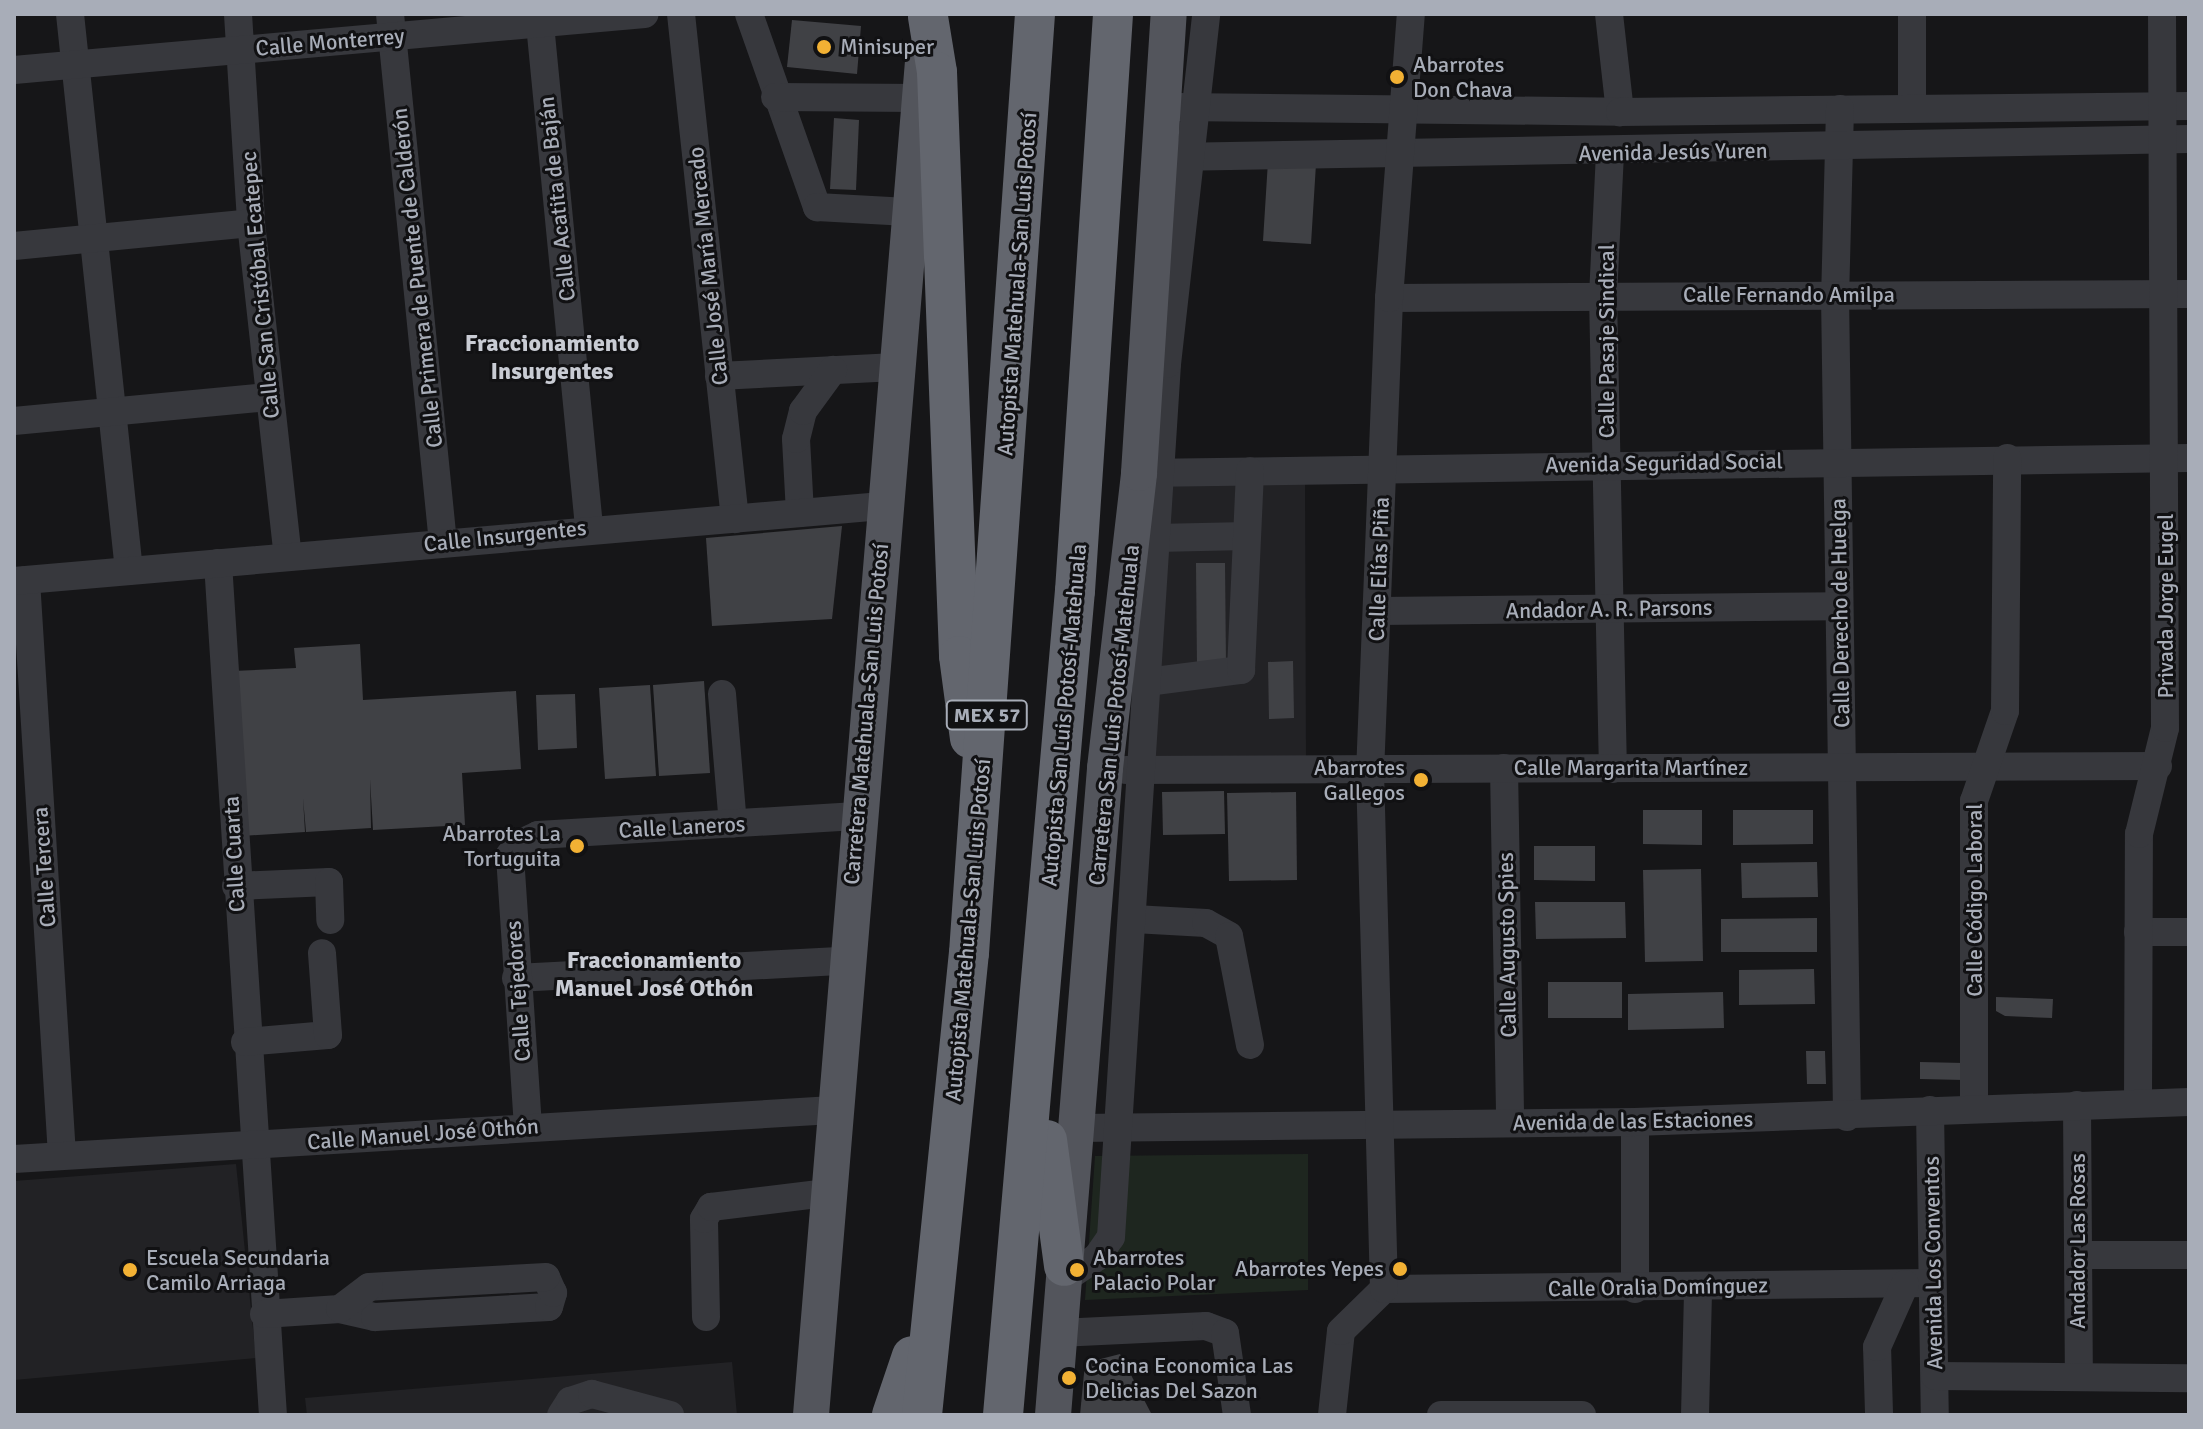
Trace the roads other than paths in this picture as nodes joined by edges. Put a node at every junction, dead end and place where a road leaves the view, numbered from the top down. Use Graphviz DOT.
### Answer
graph roads {
  1 [pos="70,14"];
  2 [pos="238,14"];
  3 [pos="645,14"];
  4 [pos="681,14"];
  5 [pos="749,14"];
  6 [pos="1035,14"];
  7 [pos="1113,14"];
  8 [pos="1169,14"];
  9 [pos="1206,14"];
  10 [pos="1411,14"];
  11 [pos="1609,14"];
  12 [pos="1912,14"];
  13 [pos="2162,14"];
  14 [pos="928,16"];
  15 [pos="539,19"];
  16 [pos="391,25"];
  17 [pos="242,50"];
  18 [pos="75,65"];
  19 [pos="14,70"];
  20 [pos="775,97"];
  21 [pos="919,98"];
  22 [pos="2158,106"];
  23 [pos="2189,106"];
  24 [pos="1178,107"];
  25 [pos="1912,107"];
  26 [pos="1840,109"];
  27 [pos="1404,112"];
  28 [pos="1620,112"];
  29 [pos="2157,139"];
  30 [pos="2189,139"];
  31 [pos="1838,148"];
  32 [pos="1610,153"];
  33 [pos="1174,157"];
  34 [pos="1397,157"];
  35 [pos="908,212"];
  36 [pos="251,223"];
  37 [pos="93,239"];
  38 [pos="14,246"];
  39 [pos="2176,294"];
  40 [pos="1603,295"];
  41 [pos="1835,295"];
  42 [pos="1389,298"];
  43 [pos="1147,322"];
  44 [pos="1167,364"];
  45 [pos="896,367"];
  46 [pos="833,370"];
  47 [pos="719,376"];
  48 [pos="270,397"];
  49 [pos="112,413"];
  50 [pos="14,421"];
  51 [pos="1837,458"];
  52 [pos="2007,458"];
  53 [pos="2178,458"];
  54 [pos="1608,464"];
  55 [pos="1381,468"];
  56 [pos="1250,471"];
  57 [pos="1150,473"];
  58 [pos="882,506"];
  59 [pos="800,513"];
  60 [pos="735,519"];
  61 [pos="589,527"];
  62 [pos="1247,536"];
  63 [pos="1156,538"];
  64 [pos="443,543"];
  65 [pos="288,556"];
  66 [pos="218,563"];
  67 [pos="129,571"];
  68 [pos="20,580"];
  69 [pos="1839,606"];
  70 [pos="1609,609"];
  71 [pos="1379,611"];
  72 [pos="2178,615"];
  73 [pos="1147,682"];
  74 [pos="722,694"];
  75 [pos="983,765"];
  76 [pos="2158,766"];
  77 [pos="1984,767"];
  78 [pos="1105,768"];
  79 [pos="1504,768"];
  80 [pos="1843,768"];
  81 [pos="1613,769"];
  82 [pos="1141,771"];
  83 [pos="1370,773"];
  84 [pos="860,816"];
  85 [pos="733,824"];
  86 [pos="510,855"];
  87 [pos="236,886"];
  88 [pos="1134,919"];
  89 [pos="330,920"];
  90 [pos="2138,932"];
  91 [pos="2189,932"];
  92 [pos="322,953"];
  93 [pos="844,961"];
  94 [pos="516,978"];
  95 [pos="1037,1027"];
  96 [pos="245,1042"];
  97 [pos="1250,1045"];
  98 [pos="2138,1102"];
  99 [pos="2189,1102"];
  100 [pos="2077,1105"];
  101 [pos="1974,1107"];
  102 [pos="833,1110"];
  103 [pos="1930,1110"];
  104 [pos="1847,1117"];
  105 [pos="1635,1122"];
  106 [pos="1510,1123"];
  107 [pos="1380,1124"];
  108 [pos="528,1127"];
  109 [pos="1123,1127"];
  110 [pos="1077,1128"];
  111 [pos="252,1145"];
  112 [pos="62,1155"];
  113 [pos="14,1159"];
  114 [pos="827,1193"];
  115 [pos="2079,1255"];
  116 [pos="2189,1255"];
  117 [pos="1063,1273"];
  118 [pos="1919,1284"];
  119 [pos="1698,1288"];
  120 [pos="1384,1289"];
  121 [pos="1635,1289"];
  122 [pos="933,1296"];
  123 [pos="340,1309"];
  124 [pos="264,1314"];
  125 [pos="706,1317"];
  126 [pos="1059,1333"];
  127 [pos="1935,1376"];
  128 [pos="2079,1377"];
  129 [pos="2189,1378"];
  130 [pos="635,1411"];
  131 [pos="1879,1413"];
  132 [pos="273,1415"];
  133 [pos="561,1415"];
  134 [pos="670,1415"];
  135 [pos="811,1415"];
  136 [pos="892,1415"];
  137 [pos="922,1415"];
  138 [pos="1003,1415"];
  139 [pos="1053,1415"];
  140 [pos="1237,1415"];
  141 [pos="1332,1415"];
  142 [pos="1441,1415"];
  143 [pos="1582,1415"];
  144 [pos="1695,1415"];
  145 [pos="1935,1415"];
  1 -- 18 [label="street"];
  2 -- 17 [label="street, Calle San Cristóbal Ecatepec"];
  3 -- 15 [label="street, Calle Monterrey"];
  4 -- 47 [label="street, Calle José María Mercado"];
  5 -- 20 [label="street"];
  6 -- 75 [label="highway, Autopista Matehuala-San Luis Potosí / MEX 57"];
  7 -- 95 [label="highway, Autopista San Luis Potosí-Matehuala"];
  8 -- 24 [label="main road, Carretera San Luis Potosí-Matehuala"];
  9 -- 24 [label="street"];
  10 -- 27 [label="street, Calle Elías Piña"];
  11 -- 28 [label="street"];
  12 -- 25 [label="street"];
  13 -- 22 [label="street, Privada Jorge Eugel"];
  14 -- 21 [label="main road, Carretera Matehuala-San Luis Potosí"];
  14 -- 75 [label="highway"];
  15 -- 16 [label="street, Calle Monterrey"];
  15 -- 61 [label="street, Calle Acatita de Baján"];
  16 -- 17 [label="street, Calle Monterrey"];
  16 -- 64 [label="street, Calle Primera de Puente de Calderón"];
  17 -- 18 [label="street, Calle Monterrey"];
  17 -- 36 [label="street, Calle San Cristóbal Ecatepec"];
  18 -- 19 [label="street, Calle Monterrey"];
  18 -- 37 [label="street"];
  20 -- 21 [label="street"];
  20 -- 35 [label="street"];
  21 -- 35 [label="main road, Carretera Matehuala-San Luis Potosí"];
  22 -- 23 [label="street, Avenida Jesús Yuren"];
  22 -- 25 [label="street, Avenida Jesús Yuren"];
  22 -- 29 [label="street, Privada Jorge Eugel"];
  24 -- 27 [label="street, Avenida Jesús Yuren"];
  24 -- 33 [label="main road, Carretera San Luis Potosí-Matehuala"];
  25 -- 26 [label="street, Avenida Jesús Yuren"];
  26 -- 28 [label="street, Avenida Jesús Yuren"];
  26 -- 31 [label="street, Calle Derecho de Huelga"];
  27 -- 28 [label="street, Avenida Jesús Yuren"];
  27 -- 34 [label="street, Calle Elías Piña"];
  29 -- 30 [label="street, Avenida Jesús Yuren"];
  29 -- 31 [label="street, Avenida Jesús Yuren"];
  29 -- 39 [label="street, Privada Jorge Eugel"];
  31 -- 32 [label="street, Avenida Jesús Yuren"];
  31 -- 41 [label="street, Calle Derecho de Huelga"];
  32 -- 34 [label="street, Avenida Jesús Yuren"];
  32 -- 40 [label="street, Calle Pasaje Sindical"];
  33 -- 34 [label="street, Avenida Jesús Yuren"];
  33 -- 43 [label="main road, Carretera San Luis Potosí-Matehuala"];
  33 -- 44 [label="street"];
  34 -- 42 [label="street, Calle Elías Piña"];
  35 -- 45 [label="main road, Carretera Matehuala-San Luis Potosí"];
  36 -- 37 [label="street"];
  36 -- 48 [label="street, Calle San Cristóbal Ecatepec"];
  37 -- 38 [label="street"];
  37 -- 49 [label="street"];
  39 -- 41 [label="street, Calle Fernando Amilpa"];
  39 -- 53 [label="street, Privada Jorge Eugel"];
  40 -- 41 [label="street, Calle Fernando Amilpa"];
  40 -- 42 [label="street, Calle Fernando Amilpa"];
  40 -- 54 [label="street, Calle Pasaje Sindical"];
  41 -- 51 [label="street, Calle Derecho de Huelga"];
  42 -- 55 [label="street, Calle Elías Piña"];
  43 -- 44 [label="main road"];
  43 -- 57 [label="main road, Carretera San Luis Potosí-Matehuala"];
  44 -- 57 [label="street"];
  45 -- 46 [label="street"];
  45 -- 58 [label="main road, Carretera Matehuala-San Luis Potosí"];
  46 -- 47 [label="street"];
  46 -- 59 [label="street"];
  47 -- 60 [label="street, Calle José María Mercado"];
  48 -- 49 [label="street"];
  48 -- 65 [label="street, Calle San Cristóbal Ecatepec"];
  49 -- 50 [label="street"];
  49 -- 67 [label="street"];
  51 -- 52 [label="street, Avenida Seguridad Social"];
  51 -- 54 [label="street, Avenida Seguridad Social"];
  51 -- 69 [label="street, Calle Derecho de Huelga"];
  52 -- 53 [label="street, Avenida Seguridad Social"];
  52 -- 77 [label="street, Calle Código Laboral"];
  53 -- 72 [label="street, Privada Jorge Eugel"];
  54 -- 55 [label="street, Avenida Seguridad Social"];
  54 -- 70 [label="street, Calle Pasaje Sindical"];
  55 -- 56 [label="street, Avenida Seguridad Social"];
  55 -- 71 [label="street, Calle Elías Piña"];
  56 -- 57 [label="street, Avenida Seguridad Social"];
  56 -- 62 [label="street"];
  57 -- 63 [label="street"];
  57 -- 78 [label="main road, Carretera San Luis Potosí-Matehuala"];
  58 -- 59 [label="street, Calle Insurgentes"];
  58 -- 84 [label="main road, Carretera Matehuala-San Luis Potosí"];
  59 -- 60 [label="street, Calle Insurgentes"];
  60 -- 61 [label="street, Calle Insurgentes"];
  61 -- 64 [label="street, Calle Insurgentes"];
  62 -- 63 [label="street"];
  62 -- 73 [label="street"];
  63 -- 73 [label="street"];
  64 -- 65 [label="street, Calle Insurgentes"];
  65 -- 66 [label="street, Calle Insurgentes"];
  66 -- 67 [label="street, Calle Insurgentes"];
  66 -- 87 [label="street, Calle Cuarta"];
  67 -- 68 [label="street, Calle Insurgentes"];
  68 -- 112 [label="street, Calle Tercera"];
  69 -- 70 [label="street, Andador A. R. Parsons"];
  69 -- 80 [label="street, Calle Derecho de Huelga"];
  70 -- 71 [label="street, Andador A. R. Parsons"];
  70 -- 81 [label="street, Calle Pasaje Sindical"];
  71 -- 83 [label="street, Calle Elías Piña"];
  72 -- 76 [label="street, Privada Jorge Eugel"];
  73 -- 82 [label="street"];
  74 -- 85 [label="street"];
  75 -- 122 [label="highway, Autopista Matehuala-San Luis Potosí / MEX 57"];
  76 -- 77 [label="street, Calle Margarita Martínez"];
  76 -- 90 [label="street, Privada Jorge Eugel"];
  77 -- 80 [label="street, Calle Margarita Martínez"];
  77 -- 101 [label="street, Calle Código Laboral"];
  78 -- 82 [label="street, Calle Margarita Martínez"];
  78 -- 110 [label="main road, Carretera San Luis Potosí-Matehuala"];
  79 -- 81 [label="street, Calle Margarita Martínez"];
  79 -- 83 [label="street, Calle Margarita Martínez"];
  79 -- 106 [label="street, Calle Augusto Spies"];
  80 -- 81 [label="street, Calle Margarita Martínez"];
  80 -- 104 [label="street, Calle Derecho de Huelga"];
  82 -- 83 [label="street, Calle Margarita Martínez"];
  82 -- 88 [label="street"];
  83 -- 107 [label="street, Calle Elías Piña"];
  84 -- 85 [label="street, Calle Laneros"];
  84 -- 93 [label="main road, Carretera Matehuala-San Luis Potosí"];
  85 -- 86 [label="street, Calle Laneros"];
  86 -- 94 [label="street, Calle Tejedores"];
  87 -- 89 [label="street"];
  87 -- 96 [label="street, Calle Cuarta"];
  88 -- 97 [label="street"];
  88 -- 109 [label="street"];
  90 -- 91 [label="street"];
  90 -- 98 [label="street, Privada Jorge Eugel"];
  92 -- 96 [label="street"];
  93 -- 94 [label="street"];
  93 -- 102 [label="main road, Carretera Matehuala-San Luis Potosí"];
  94 -- 108 [label="street, Calle Tejedores"];
  95 -- 117 [label="highway"];
  95 -- 138 [label="highway, Autopista San Luis Potosí-Matehuala"];
  96 -- 111 [label="street, Calle Cuarta"];
  98 -- 99 [label="street, Avenida de las Estaciones"];
  98 -- 100 [label="street, Avenida de las Estaciones"];
  100 -- 101 [label="street, Avenida de las Estaciones"];
  100 -- 115 [label="street, Andador Las Rosas"];
  101 -- 103 [label="street, Avenida de las Estaciones"];
  102 -- 108 [label="street, Calle Manuel José Othón"];
  102 -- 114 [label="main road, Carretera Matehuala-San Luis Potosí"];
  103 -- 104 [label="street, Avenida de las Estaciones"];
  103 -- 118 [label="street, Avenida Los Conventos"];
  104 -- 105 [label="street, Avenida de las Estaciones"];
  105 -- 106 [label="street, Avenida de las Estaciones"];
  105 -- 121 [label="street"];
  106 -- 107 [label="street, Avenida de las Estaciones"];
  107 -- 109 [label="street, Avenida de las Estaciones"];
  107 -- 120 [label="street, Calle Elías Piña"];
  108 -- 111 [label="street, Calle Manuel José Othón"];
  109 -- 110 [label="street, Avenida de las Estaciones"];
  109 -- 117 [label="street"];
  110 -- 117 [label="main road, Carretera San Luis Potosí-Matehuala"];
  111 -- 112 [label="street, Calle Manuel José Othón"];
  111 -- 124 [label="street, Calle Cuarta"];
  112 -- 113 [label="street, Calle Manuel José Othón"];
  114 -- 125 [label="street"];
  114 -- 135 [label="main road, Carretera Matehuala-San Luis Potosí"];
  115 -- 116 [label="street"];
  115 -- 128 [label="street, Andador Las Rosas"];
  117 -- 126 [label="main road, Carretera San Luis Potosí-Matehuala"];
  118 -- 119 [label="street, Calle Oralia Domínguez"];
  118 -- 127 [label="street, Avenida Los Conventos"];
  118 -- 131 [label="street"];
  119 -- 121 [label="street, Calle Oralia Domínguez"];
  119 -- 144 [label="street"];
  120 -- 121 [label="street, Calle Oralia Domínguez"];
  120 -- 141 [label="street"];
  122 -- 136 [label="highway"];
  122 -- 137 [label="highway, Autopista Matehuala-San Luis Potosí / MEX 57"];
  123 -- 123 [label="street"];
  123 -- 124 [label="street"];
  124 -- 132 [label="street, Calle Cuarta"];
  126 -- 139 [label="main road, Carretera San Luis Potosí-Matehuala"];
  126 -- 140 [label="street"];
  127 -- 128 [label="street"];
  127 -- 145 [label="street, Avenida Los Conventos"];
  128 -- 129 [label="street"];
  130 -- 133 [label="street"];
  130 -- 134 [label="street"];
  142 -- 143 [label="street"];
}
